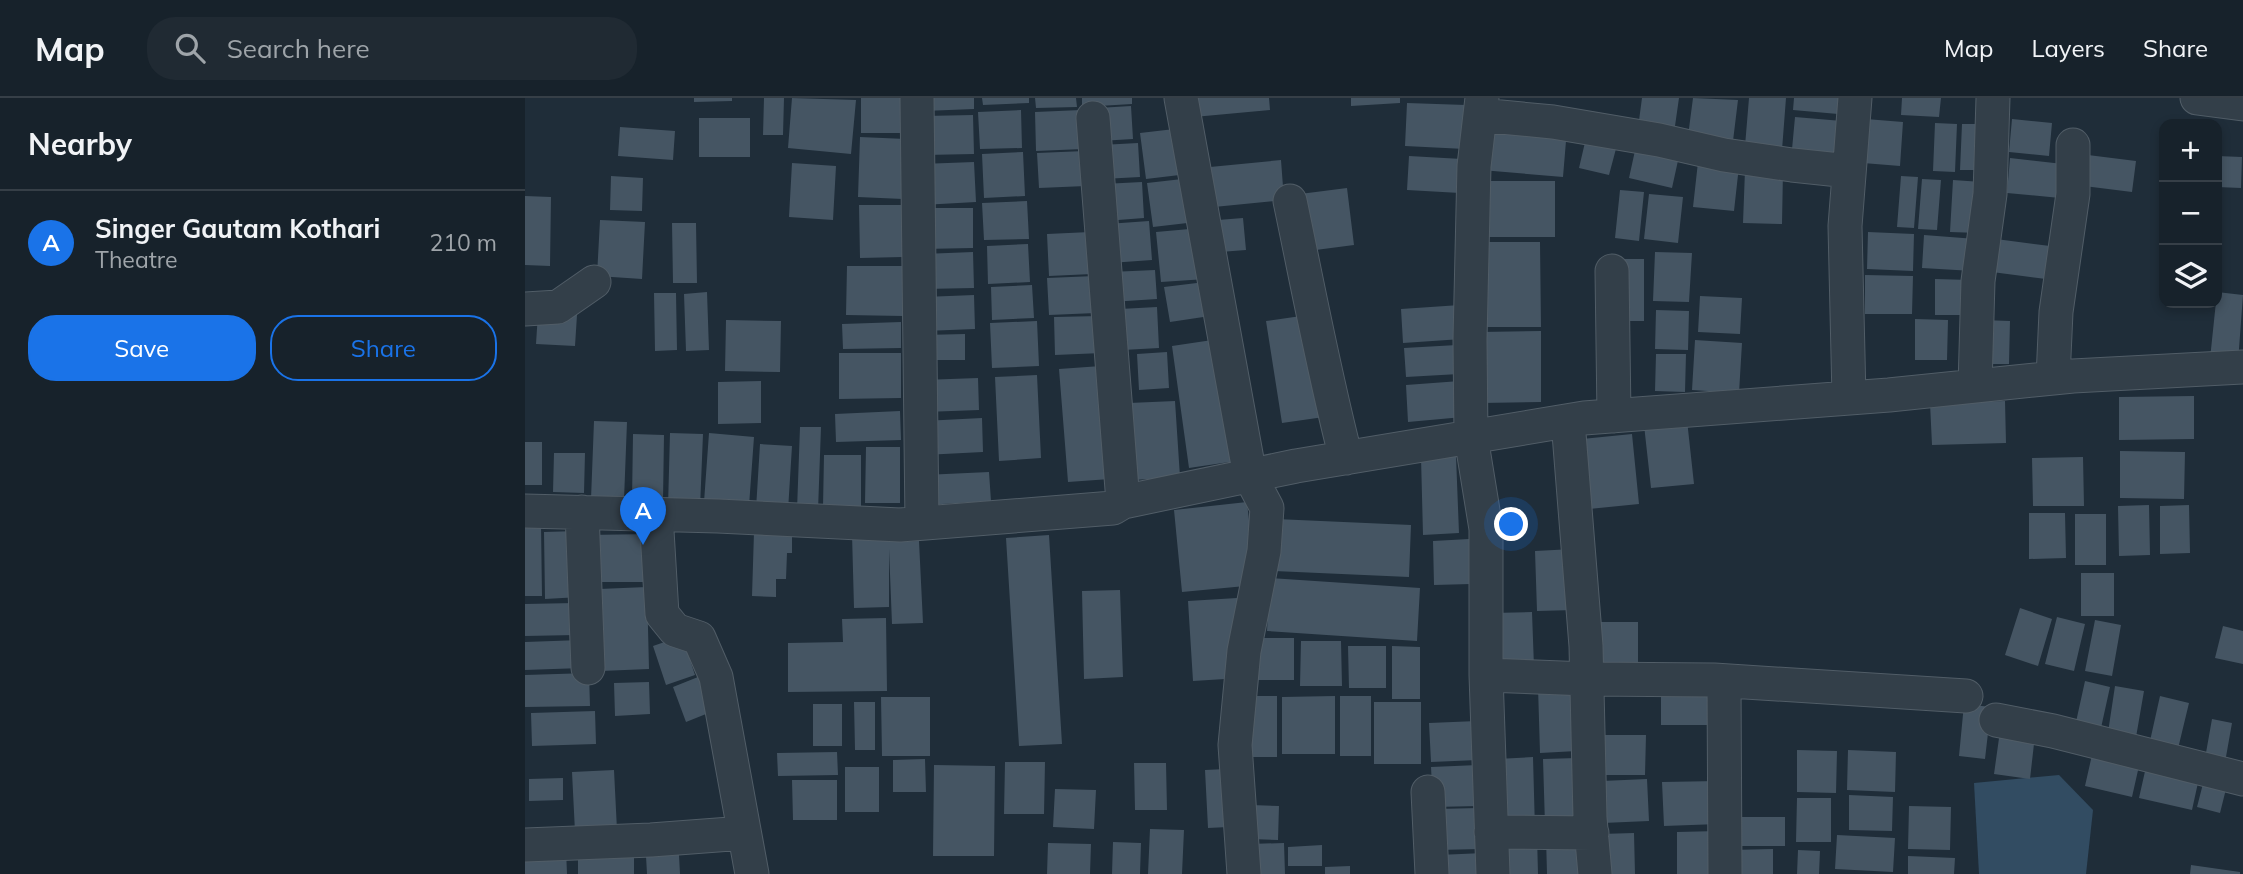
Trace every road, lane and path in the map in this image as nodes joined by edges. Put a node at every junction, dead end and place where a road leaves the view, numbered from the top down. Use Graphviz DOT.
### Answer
graph roads {
  1 [pos="917,98"];
  2 [pos="1181,98"];
  3 [pos="1854,98"];
  4 [pos="1993,98"];
  5 [pos="2197,98"];
  6 [pos="2243,104"];
  7 [pos="1481,107"];
  8 [pos="1093,118"];
  9 [pos="2073,145"];
  10 [pos="1849,171"];
  11 [pos="1290,201"];
  12 [pos="1612,271"];
  13 [pos="593,282"];
  14 [pos="525,309"];
  15 [pos="2243,367"];
  16 [pos="2053,377"];
  17 [pos="1975,386"];
  18 [pos="1849,398"];
  19 [pos="1614,416"];
  20 [pos="1567,421"];
  21 [pos="1471,437"];
  22 [pos="1346,458"];
  23 [pos="1250,476"];
  24 [pos="1123,502"];
  25 [pos="525,511"];
  26 [pos="582,512"];
  27 [pos="656,514"];
  28 [pos="922,523"];
  29 [pos="588,668"];
  30 [pos="1486,675"];
  31 [pos="1587,679"];
  32 [pos="1724,681"];
  33 [pos="1966,696"];
  34 [pos="1996,720"];
  35 [pos="2243,779"];
  36 [pos="1428,792"];
  37 [pos="1491,832"];
  38 [pos="744,833"];
  39 [pos="1592,833"];
  40 [pos="525,845"];
  41 [pos="752,874"];
  42 [pos="1244,874"];
  43 [pos="1432,874"];
  44 [pos="1493,874"];
  45 [pos="1595,874"];
  46 [pos="1725,874"];
  1 -- 28 [label="street"];
  2 -- 23 [label="street"];
  3 -- 10 [label="street"];
  4 -- 17 [label="street"];
  5 -- 6 [label="street"];
  7 -- 10 [label="street"];
  7 -- 21 [label="street"];
  8 -- 24 [label="street"];
  9 -- 16 [label="street"];
  10 -- 18 [label="street"];
  11 -- 22 [label="street"];
  12 -- 19 [label="street"];
  13 -- 14 [label="street"];
  15 -- 16 [label="street"];
  16 -- 17 [label="street"];
  17 -- 18 [label="street"];
  18 -- 19 [label="street"];
  19 -- 20 [label="street"];
  20 -- 21 [label="street"];
  20 -- 31 [label="street"];
  21 -- 22 [label="street"];
  21 -- 30 [label="street"];
  22 -- 23 [label="street"];
  23 -- 24 [label="street"];
  23 -- 42 [label="street"];
  24 -- 28 [label="street"];
  25 -- 26 [label="street"];
  26 -- 27 [label="street"];
  26 -- 29 [label="street"];
  27 -- 28 [label="street"];
  27 -- 38 [label="street"];
  30 -- 31 [label="street"];
  30 -- 37 [label="street"];
  31 -- 32 [label="street"];
  31 -- 39 [label="street"];
  32 -- 33 [label="street"];
  32 -- 46 [label="street"];
  34 -- 35 [label="street"];
  36 -- 43 [label="street"];
  37 -- 39 [label="street"];
  37 -- 44 [label="street"];
  38 -- 40 [label="street"];
  38 -- 41 [label="street"];
  39 -- 45 [label="street"];
}
